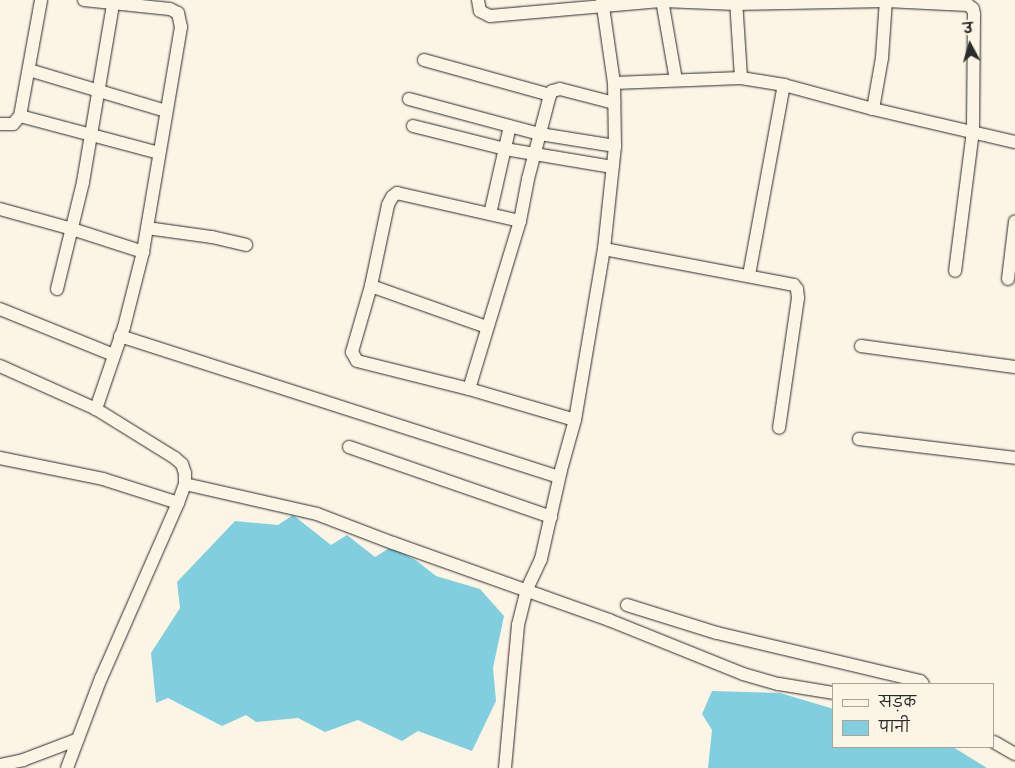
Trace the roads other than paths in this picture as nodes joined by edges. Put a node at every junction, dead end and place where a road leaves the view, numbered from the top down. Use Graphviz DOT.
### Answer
graph roads {
  1 [pos="41,0"];
  2 [pos="84,0"];
  3 [pos="478,0"];
  4 [pos="886,0"];
  5 [pos="662,1"];
  6 [pos="736,2"];
  7 [pos="962,2"];
  8 [pos="603,3"];
  9 [pos="114,4"];
  10 [pos="424,60"];
  11 [pos="28,70"];
  12 [pos="741,78"];
  13 [pos="676,80"];
  14 [pos="784,85"];
  15 [pos="98,89"];
  16 [pos="614,93"];
  17 [pos="550,95"];
  18 [pos="409,99"];
  19 [pos="873,109"];
  20 [pos="166,111"];
  21 [pos="20,116"];
  22 [pos="0,124"];
  23 [pos="413,126"];
  24 [pos="510,126"];
  25 [pos="973,131"];
  26 [pos="540,134"];
  27 [pos="90,136"];
  28 [pos="1015,142"];
  29 [pos="615,146"];
  30 [pos="505,148"];
  31 [pos="158,153"];
  32 [pos="535,155"];
  33 [pos="613,167"];
  34 [pos="0,209"];
  35 [pos="490,214"];
  36 [pos="520,221"];
  37 [pos="1015,221"];
  38 [pos="146,228"];
  39 [pos="72,229"];
  40 [pos="246,245"];
  41 [pos="604,249"];
  42 [pos="143,252"];
  43 [pos="955,271"];
  44 [pos="749,275"];
  45 [pos="1008,279"];
  46 [pos="370,286"];
  47 [pos="57,289"];
  48 [pos="0,309"];
  49 [pos="124,326"];
  50 [pos="488,327"];
  51 [pos="861,346"];
  52 [pos="114,355"];
  53 [pos="0,366"];
  54 [pos="1015,366"];
  55 [pos="469,389"];
  56 [pos="96,409"];
  57 [pos="575,420"];
  58 [pos="779,428"];
  59 [pos="858,439"];
  60 [pos="349,447"];
  61 [pos="0,458"];
  62 [pos="1015,458"];
  63 [pos="560,474"];
  64 [pos="185,484"];
  65 [pos="178,503"];
  66 [pos="551,517"];
  67 [pos="527,589"];
  68 [pos="627,605"];
  69 [pos="922,683"];
  70 [pos="832,693"];
  71 [pos="76,740"];
  72 [pos="995,743"];
  73 [pos="1015,754"];
  74 [pos="0,765"];
  75 [pos="67,768"];
  76 [pos="505,768"];
  1 -- 11 [label="street"];
  2 -- 9 [label="street"];
  3 -- 8 [label="street"];
  4 -- 6 [label="street"];
  4 -- 7 [label="street"];
  4 -- 19 [label="street"];
  5 -- 6 [label="street"];
  5 -- 8 [label="street"];
  5 -- 13 [label="street"];
  6 -- 12 [label="street"];
  7 -- 25 [label="street"];
  8 -- 16 [label="street"];
  9 -- 15 [label="street"];
  9 -- 20 [label="street"];
  10 -- 17 [label="street"];
  11 -- 15 [label="street"];
  11 -- 21 [label="street"];
  12 -- 13 [label="street"];
  12 -- 14 [label="street"];
  13 -- 16 [label="street"];
  14 -- 19 [label="street"];
  14 -- 44 [label="street"];
  15 -- 20 [label="street"];
  15 -- 27 [label="street"];
  16 -- 17 [label="street"];
  16 -- 29 [label="street"];
  17 -- 26 [label="street"];
  18 -- 24 [label="street"];
  19 -- 25 [label="street"];
  20 -- 31 [label="street"];
  21 -- 22 [label="street"];
  21 -- 27 [label="street"];
  23 -- 30 [label="street"];
  24 -- 26 [label="street"];
  24 -- 30 [label="street"];
  25 -- 28 [label="street"];
  25 -- 43 [label="street"];
  26 -- 29 [label="street"];
  26 -- 32 [label="street"];
  27 -- 31 [label="street"];
  27 -- 39 [label="street"];
  29 -- 33 [label="street"];
  30 -- 32 [label="street"];
  30 -- 35 [label="street"];
  31 -- 38 [label="street"];
  32 -- 33 [label="street"];
  32 -- 36 [label="street"];
  33 -- 41 [label="street"];
  34 -- 39 [label="street"];
  35 -- 36 [label="street"];
  35 -- 46 [label="street"];
  36 -- 50 [label="street"];
  37 -- 45 [label="street"];
  38 -- 40 [label="street"];
  38 -- 42 [label="street"];
  39 -- 42 [label="street"];
  39 -- 47 [label="street"];
  41 -- 44 [label="street"];
  41 -- 57 [label="street"];
  42 -- 49 [label="street"];
  44 -- 58 [label="street"];
  46 -- 50 [label="street"];
  46 -- 55 [label="street"];
  48 -- 52 [label="street"];
  49 -- 52 [label="street"];
  49 -- 63 [label="street"];
  50 -- 55 [label="street"];
  51 -- 54 [label="street"];
  52 -- 56 [label="street"];
  53 -- 56 [label="street"];
  55 -- 57 [label="street"];
  56 -- 64 [label="street"];
  57 -- 63 [label="street"];
  59 -- 62 [label="street"];
  60 -- 66 [label="street"];
  61 -- 65 [label="street"];
  63 -- 66 [label="street"];
  64 -- 65 [label="street"];
  64 -- 67 [label="street"];
  65 -- 71 [label="street"];
  66 -- 67 [label="street"];
  67 -- 70 [label="street"];
  67 -- 76 [label="street"];
  68 -- 69 [label="street"];
  71 -- 74 [label="street"];
  71 -- 75 [label="street"];
  72 -- 73 [label="street"];
}
